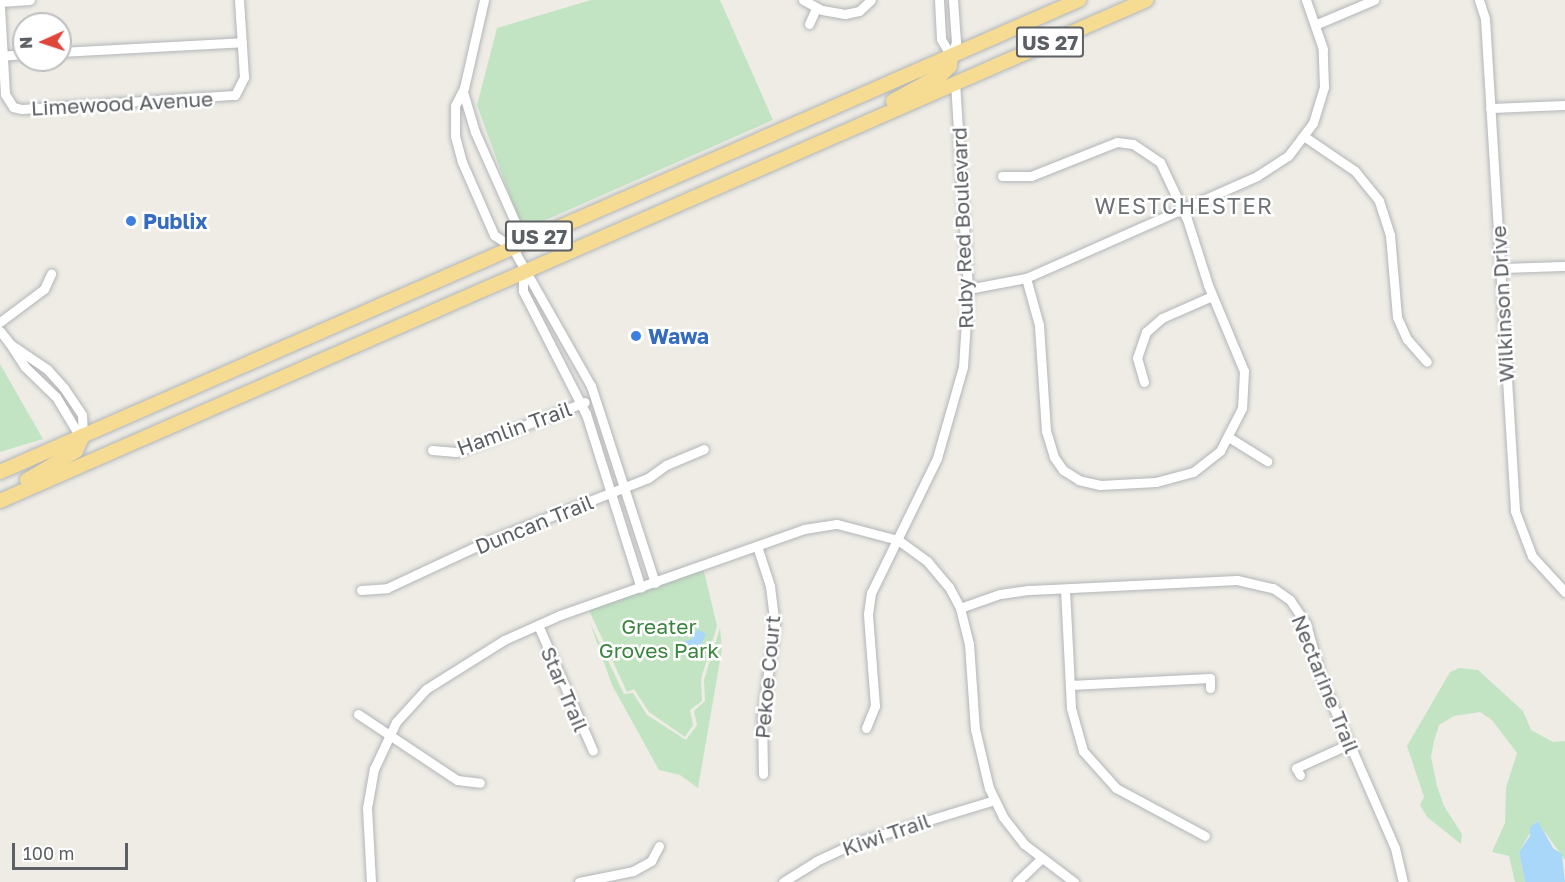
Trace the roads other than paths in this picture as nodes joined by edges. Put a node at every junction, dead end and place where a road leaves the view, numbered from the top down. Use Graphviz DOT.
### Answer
graph roads {
  1 [pos="30,0"];
  2 [pos="239,0"];
  3 [pos="484,0"];
  4 [pos="803,0"];
  5 [pos="871,0"];
  6 [pos="939,0"];
  7 [pos="953,0"];
  8 [pos="1079,0"];
  9 [pos="1125,0"];
  10 [pos="1146,0"];
  11 [pos="1306,0"];
  12 [pos="1374,0"];
  13 [pos="1479,0"];
  14 [pos="0,2"];
  15 [pos="0,7"];
  16 [pos="816,8"];
  17 [pos="809,24"];
  18 [pos="1317,24"];
  19 [pos="1083,27"];
  20 [pos="242,42"];
  21 [pos="72,51"];
  22 [pos="1,56"];
  23 [pos="951,56"];
  24 [pos="955,83"];
  25 [pos="463,92"];
  26 [pos="1565,105"];
  27 [pos="1490,108"];
  28 [pos="1305,137"];
  29 [pos="776,162"];
  30 [pos="1002,176"];
  31 [pos="1182,209"];
  32 [pos="512,248"];
  33 [pos="1565,266"];
  34 [pos="1500,268"];
  35 [pos="523,273"];
  36 [pos="51,274"];
  37 [pos="1026,278"];
  38 [pos="968,290"];
  39 [pos="1212,296"];
  40 [pos="0,322"];
  41 [pos="0,331"];
  42 [pos="10,344"];
  43 [pos="1427,362"];
  44 [pos="47,369"];
  45 [pos="39,379"];
  46 [pos="1144,382"];
  47 [pos="596,398"];
  48 [pos="582,403"];
  49 [pos="83,435"];
  50 [pos="1230,438"];
  51 [pos="704,449"];
  52 [pos="432,450"];
  53 [pos="1267,461"];
  54 [pos="0,472"];
  55 [pos="626,487"];
  56 [pos="0,492"];
  57 [pos="612,493"];
  58 [pos="0,501"];
  59 [pos="898,540"];
  60 [pos="757,546"];
  61 [pos="655,583"];
  62 [pos="641,588"];
  63 [pos="1065,588"];
  64 [pos="361,590"];
  65 [pos="1565,592"];
  66 [pos="960,608"];
  67 [pos="538,625"];
  68 [pos="1070,685"];
  69 [pos="1210,688"];
  70 [pos="358,714"];
  71 [pos="866,728"];
  72 [pos="388,735"];
  73 [pos="1349,744"];
  74 [pos="593,751"];
  75 [pos="763,774"];
  76 [pos="1300,775"];
  77 [pos="480,783"];
  78 [pos="994,800"];
  79 [pos="1205,836"];
  80 [pos="659,846"];
  81 [pos="1040,860"];
  82 [pos="371,882"];
  83 [pos="579,882"];
  84 [pos="783,882"];
  85 [pos="1017,882"];
  86 [pos="1074,882"];
  87 [pos="1403,882"];
  1 -- 14 [label="street"];
  2 -- 20 [label="street, Limewood Avenue"];
  3 -- 25 [label="street"];
  4 -- 16 [label="street"];
  5 -- 16 [label="street"];
  6 -- 23 [label="street"];
  7 -- 23 [label="street"];
  8 -- 23 [label="highway, US 27"];
  9 -- 19 [label="highway"];
  10 -- 19 [label="highway, US 27"];
  11 -- 18 [label="street"];
  12 -- 18 [label="street"];
  13 -- 27 [label="street, Wilkinson Drive"];
  15 -- 22 [label="street, Limewood Avenue"];
  16 -- 17 [label="street"];
  18 -- 28 [label="street"];
  19 -- 24 [label="highway, US 27"];
  20 -- 21 [label="street"];
  20 -- 22 [label="street, Limewood Avenue"];
  23 -- 29 [label="highway"];
  23 -- 32 [label="highway, US 27"];
  24 -- 29 [label="highway, US 27"];
  24 -- 38 [label="street, Ruby Red Boulevard"];
  25 -- 32 [label="street"];
  25 -- 32 [label="street"];
  26 -- 27 [label="street"];
  27 -- 34 [label="street, Wilkinson Drive"];
  28 -- 31 [label="street"];
  28 -- 43 [label="street"];
  29 -- 35 [label="highway, US 27"];
  30 -- 31 [label="street"];
  31 -- 37 [label="street"];
  31 -- 39 [label="street"];
  32 -- 35 [label="street"];
  32 -- 49 [label="highway, US 27"];
  33 -- 34 [label="street"];
  34 -- 65 [label="street, Wilkinson Drive"];
  35 -- 47 [label="street"];
  35 -- 48 [label="street"];
  35 -- 58 [label="highway, US 27"];
  36 -- 40 [label="street"];
  37 -- 38 [label="street"];
  37 -- 50 [label="street"];
  38 -- 59 [label="street, Ruby Red Boulevard"];
  39 -- 46 [label="street"];
  39 -- 50 [label="street"];
  41 -- 42 [label="street"];
  42 -- 44 [label="street"];
  42 -- 45 [label="street"];
  44 -- 45 [label="street"];
  44 -- 49 [label="street"];
  45 -- 49 [label="street"];
  47 -- 48 [label="street, Hamlin Trail"];
  47 -- 55 [label="street"];
  48 -- 52 [label="street, Hamlin Trail"];
  48 -- 57 [label="street"];
  49 -- 54 [label="highway, US 27"];
  49 -- 56 [label="highway"];
  50 -- 53 [label="street"];
  51 -- 55 [label="street, Duncan Trail"];
  55 -- 57 [label="street, Duncan Trail"];
  55 -- 61 [label="street"];
  57 -- 62 [label="street"];
  57 -- 64 [label="street, Duncan Trail"];
  59 -- 60 [label="street"];
  59 -- 66 [label="street"];
  59 -- 71 [label="street, Ruby Red Boulevard"];
  60 -- 61 [label="street"];
  60 -- 75 [label="street, Pekoe Court"];
  61 -- 62 [label="street"];
  62 -- 67 [label="street"];
  63 -- 66 [label="street, Nectarine Trail"];
  63 -- 68 [label="street"];
  63 -- 73 [label="street, Nectarine Trail"];
  66 -- 78 [label="street"];
  67 -- 72 [label="street"];
  67 -- 74 [label="street, Star Trail"];
  68 -- 69 [label="street"];
  68 -- 79 [label="street"];
  70 -- 72 [label="street"];
  72 -- 77 [label="street"];
  72 -- 82 [label="street"];
  73 -- 76 [label="street"];
  73 -- 87 [label="street, Nectarine Trail"];
  78 -- 81 [label="street"];
  78 -- 84 [label="street, Kiwi Trail"];
  80 -- 83 [label="street"];
  81 -- 85 [label="street"];
  81 -- 86 [label="street"];
}
